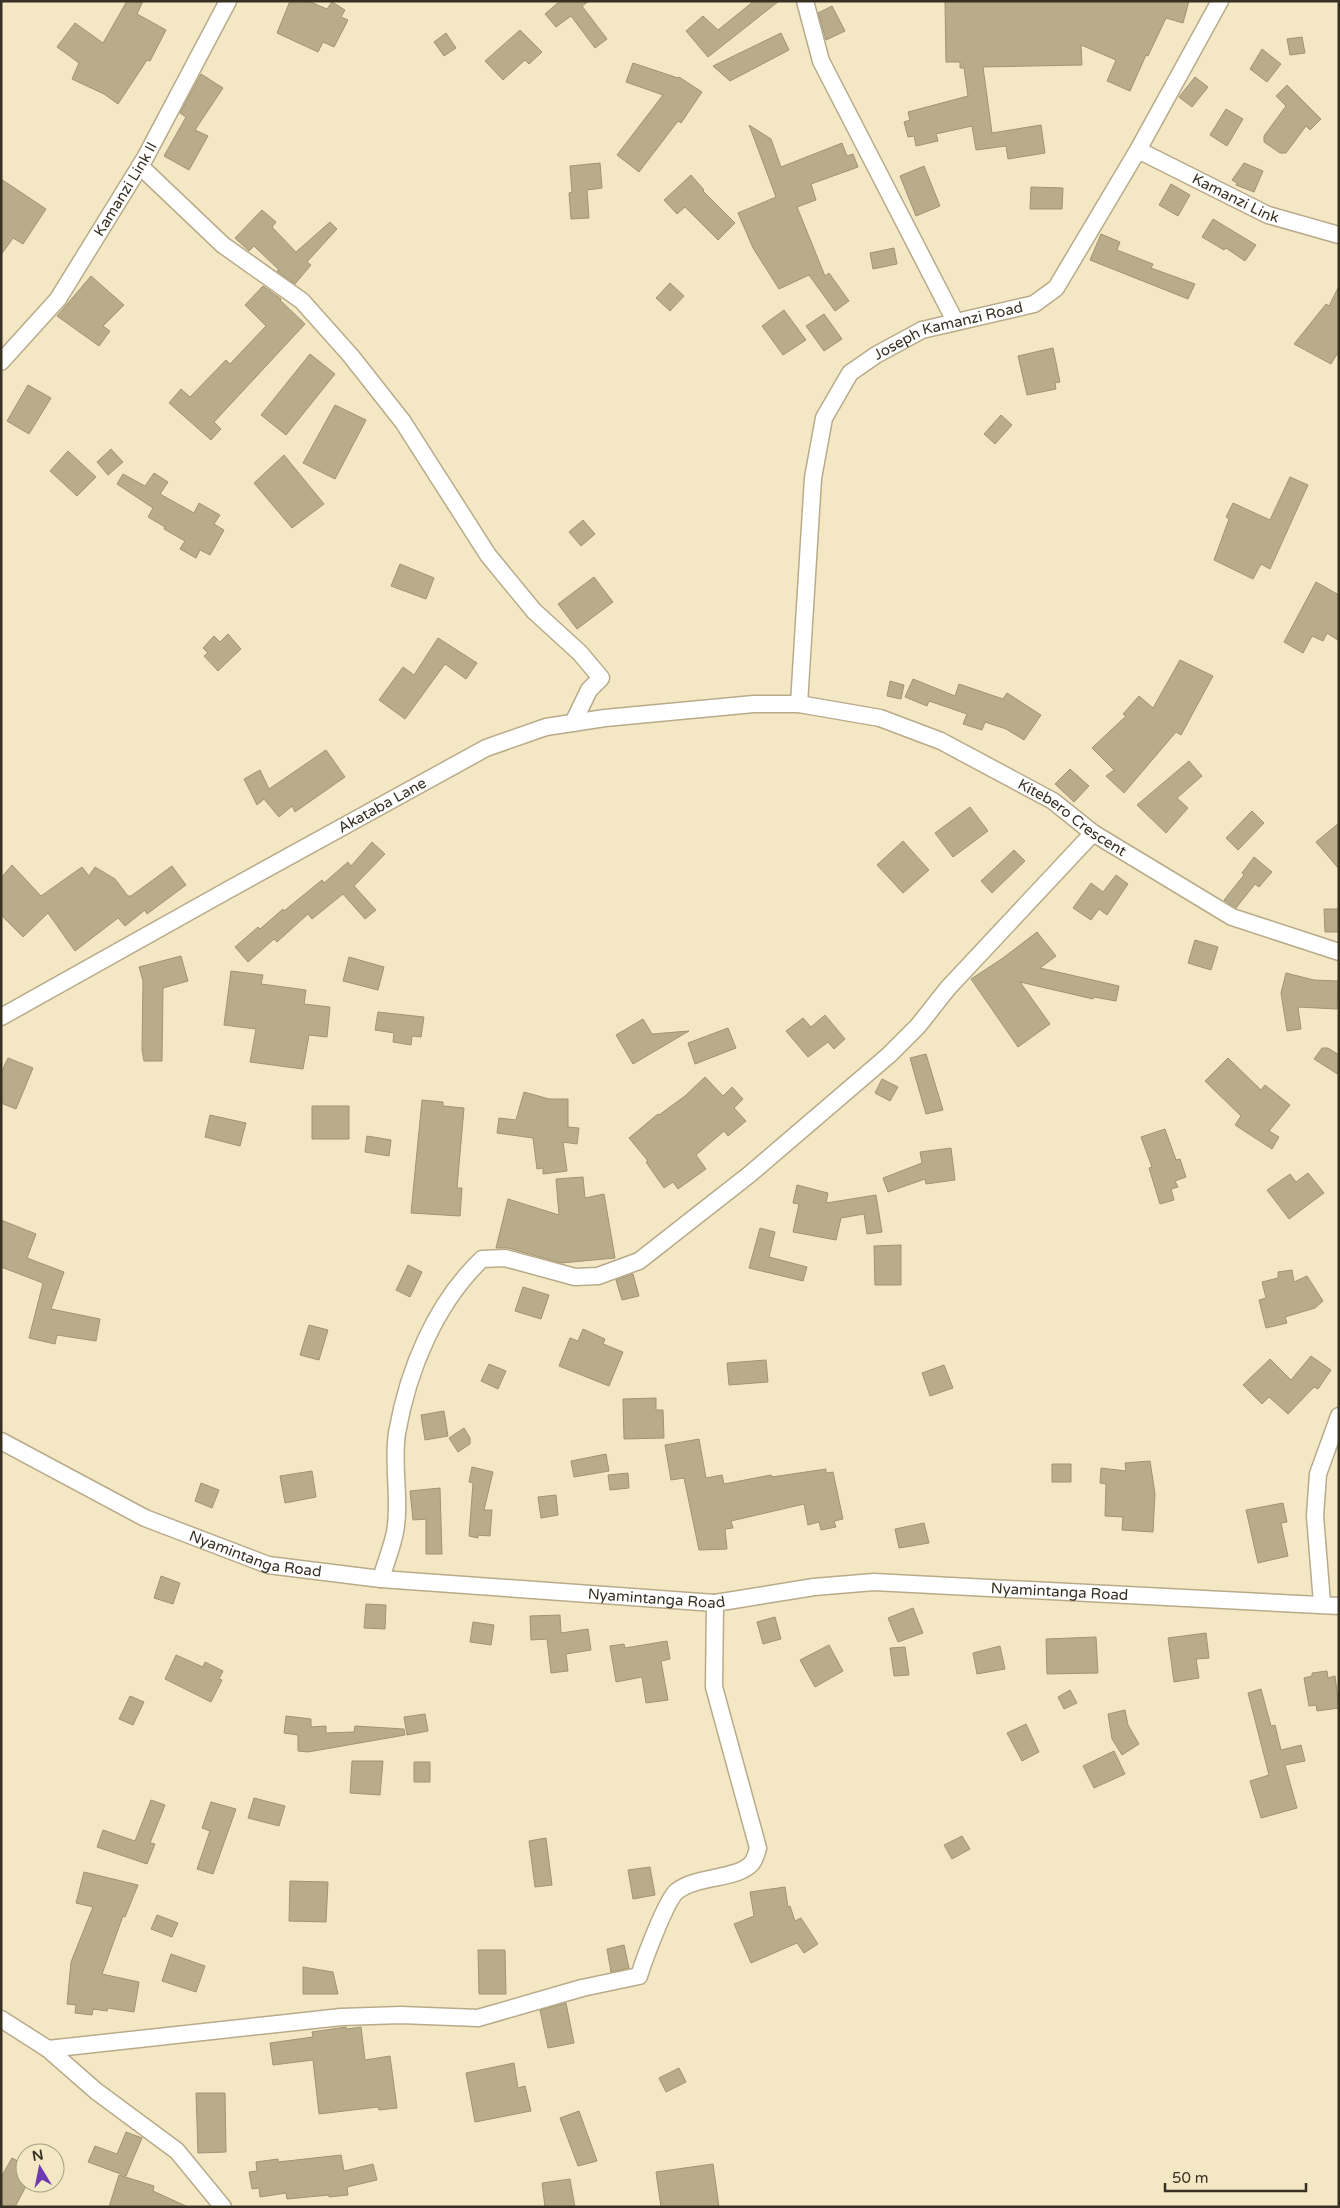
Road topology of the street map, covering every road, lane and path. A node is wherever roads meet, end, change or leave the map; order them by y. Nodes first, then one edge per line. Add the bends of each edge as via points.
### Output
1 (228, 1) edge
2 (805, 1) edge
3 (1220, 1) edge
4 (1138, 150) junction
5 (140, 166) junction
6 (1339, 236) edge
7 (955, 321) junction
8 (1, 362) edge
9 (799, 704) junction
10 (573, 723) junction
11 (1093, 833) junction
12 (1339, 952) edge
13 (1, 1017) edge
14 (1339, 1416) edge
15 (1, 1441) edge
16 (381, 1580) junction
17 (715, 1603) junction
18 (1322, 1603) junction
19 (1339, 1606) edge
20 (1, 2019) edge
21 (48, 2049) junction
22 (223, 2207) edge

1 - 5 street, Kamanzi Link II
2 - 7 street via 822,61
3 - 4 street, Joseph Kamanzi Road
4 - 6 street, Kamanzi Link via 1268,214
4 - 7 street, Joseph Kamanzi Road via 1056,288 1034,304
5 - 8 street, Kamanzi Link II via 58,299
5 - 10 street via 223,244 302,301 404,422 488,555 534,611 580,653 601,678 589,690
7 - 9 street, Joseph Kamanzi Road via 922,330 876,354 850,373 824,418 813,478
9 - 10 street, Akataba Lane via 754,704
9 - 11 street, Kitebero Crescent via 880,718 941,741 1052,801
10 - 13 street, Akataba Lane via 546,727 486,748
11 - 12 street, Kitebero Crescent via 1232,917
11 - 16 street via 889,1055 750,1174 639,1261 598,1276 574,1277 505,1258 482,1259 465,1275 436,1318 412,1372 397,1435 395,1532
14 - 18 street via 1318,1474 1314,1516
15 - 16 street, Nyamintanga Road via 145,1518 268,1564
16 - 17 street, Nyamintanga Road
17 - 18 street, Nyamintanga Road via 814,1587 874,1582
17 - 21 street via 714,1687 758,1848 753,1862 734,1873 693,1882 675,1892 639,1976 582,1988 478,2018 341,2017
18 - 19 street, Nyamintanga Road
20 - 21 street
21 - 22 street via 96,2091 177,2150

